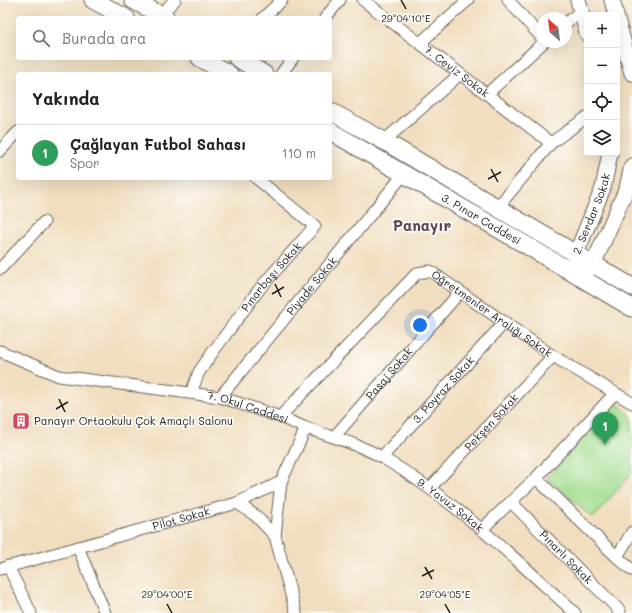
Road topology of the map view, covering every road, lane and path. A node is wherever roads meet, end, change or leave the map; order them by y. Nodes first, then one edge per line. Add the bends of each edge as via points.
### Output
1 (93, 0) edge
2 (133, 0) edge
3 (175, 0) edge
4 (282, 0) edge
5 (340, 0) edge
6 (363, 0) edge
7 (468, 0) edge
8 (508, 0) edge
9 (612, 0) edge
10 (579, 5) edge
11 (615, 12) edge
12 (572, 15) edge
13 (122, 16) edge
14 (163, 16) edge
15 (265, 16) edge
16 (327, 16) edge
17 (584, 22) edge
18 (620, 30) edge
19 (536, 31) edge
20 (420, 43) junction
21 (537, 48) edge
22 (204, 60) edge
23 (240, 60) edge
24 (291, 60) edge
25 (225, 72) edge
26 (261, 72) edge
27 (282, 72) edge
28 (632, 72) edge
29 (460, 74) junction
30 (487, 94) junction
31 (332, 112) edge
32 (584, 119) edge
33 (332, 132) edge
34 (16, 134) edge
35 (384, 141) junction
36 (551, 143) junction
37 (0, 151) edge
38 (609, 156) edge
39 (632, 166) edge
40 (404, 174) junction
41 (258, 180) edge
42 (497, 208) junction
43 (44, 222) dead end
44 (531, 248) junction
45 (576, 254) junction
46 (588, 267) junction
47 (0, 269) edge
48 (630, 284) edge
49 (602, 290) junction
50 (460, 292) junction
51 (632, 308) edge
52 (505, 322) junction
53 (0, 351) edge
54 (553, 356) junction
55 (191, 393) junction
56 (615, 393) junction
57 (220, 397) junction
58 (632, 403) edge
59 (280, 417) junction
60 (306, 428) junction
61 (334, 437) junction
62 (382, 457) junction
63 (536, 478) junction
64 (281, 482) junction
65 (430, 488) junction
66 (511, 502) junction
67 (237, 503) junction
68 (482, 529) junction
69 (632, 532) edge
70 (275, 536) junction
71 (78, 547) junction
72 (617, 557) junction
73 (4, 568) edge
74 (632, 570) edge
75 (31, 613) edge
76 (105, 613) edge
77 (296, 613) edge
78 (575, 613) edge
79 (618, 613) edge

1 - 13 main road
2 - 14 main road
3 - 14 street
4 - 15 street
5 - 16 street
6 - 20 street, 7. Ceviz Sokak
7 - 20 street
8 - 19 street
9 - 11 main road
10 - 12 street
10 - 17 main road
18 - 28 main road
20 - 29 street, 7. Ceviz Sokak
21 - 30 street
22 - 25 main road
23 - 26 main road
24 - 27 street
29 - 30 street, 7. Ceviz Sokak
29 - 35 street
30 - 36 street, 7. Ceviz Sokak
31 - 35 main road
32 - 36 street
33 - 40 main road, 3. Pınar Caddesi
34 - 37 street
35 - 42 main road
36 - 42 street
38 - 45 main road, 2. Serdar Sokak via 603,188
39 - 46 main road, 2. Serdar Sokak via 627,188
40 - 44 main road, 3. Pınar Caddesi
40 - 57 street, Piyade Sokak
41 - 55 street, Pınarbaşı Sokak via 315,226 261,286 199,372
42 - 45 main road
43 - 47 street
44 - 46 main road via 571,269
44 - 49 main road, 3. Pınar Caddesi
45 - 46 main road
46 - 48 main road
46 - 49 main road, 2. Serdar Sokak
49 - 51 main road, 3. Pınar Caddesi
50 - 52 street, Öğretmenler Aralığı Sokak
50 - 59 street, Öğretmenler Aralığı Sokak via 430,271 417,274
50 - 61 street, Pasaj Sokak
52 - 54 street, Öğretmenler Aralığı Sokak
52 - 62 street, 3. Poyraz Sokak
53 - 55 street, 7. Okul Caddesi via 59,376
54 - 56 street, Öğretmenler Aralığı Sokak
54 - 65 street, Pekşen Sokak
55 - 57 street, 7. Okul Caddesi
56 - 58 street, Öğretmenler Aralığı Sokak
56 - 63 street
57 - 59 street, 7. Okul Caddesi
59 - 60 street, 7. Okul Caddesi
60 - 61 street, 9. Yavuz Sokak
60 - 64 street
61 - 62 street, 9. Yavuz Sokak
62 - 65 street, 9. Yavuz Sokak
63 - 66 street
63 - 72 street
64 - 67 street, Pilot Sokak
64 - 70 street
65 - 68 street, 9. Yavuz Sokak
66 - 68 street
66 - 79 street, Pınarlı Sokak via 620,611
67 - 70 street via 256,516
67 - 71 street, Pilot Sokak
68 - 78 street, 9. Yavuz Sokak
69 - 72 street
70 - 77 street
71 - 73 street, Pilot Sokak
71 - 76 street
72 - 74 street
73 - 75 street

